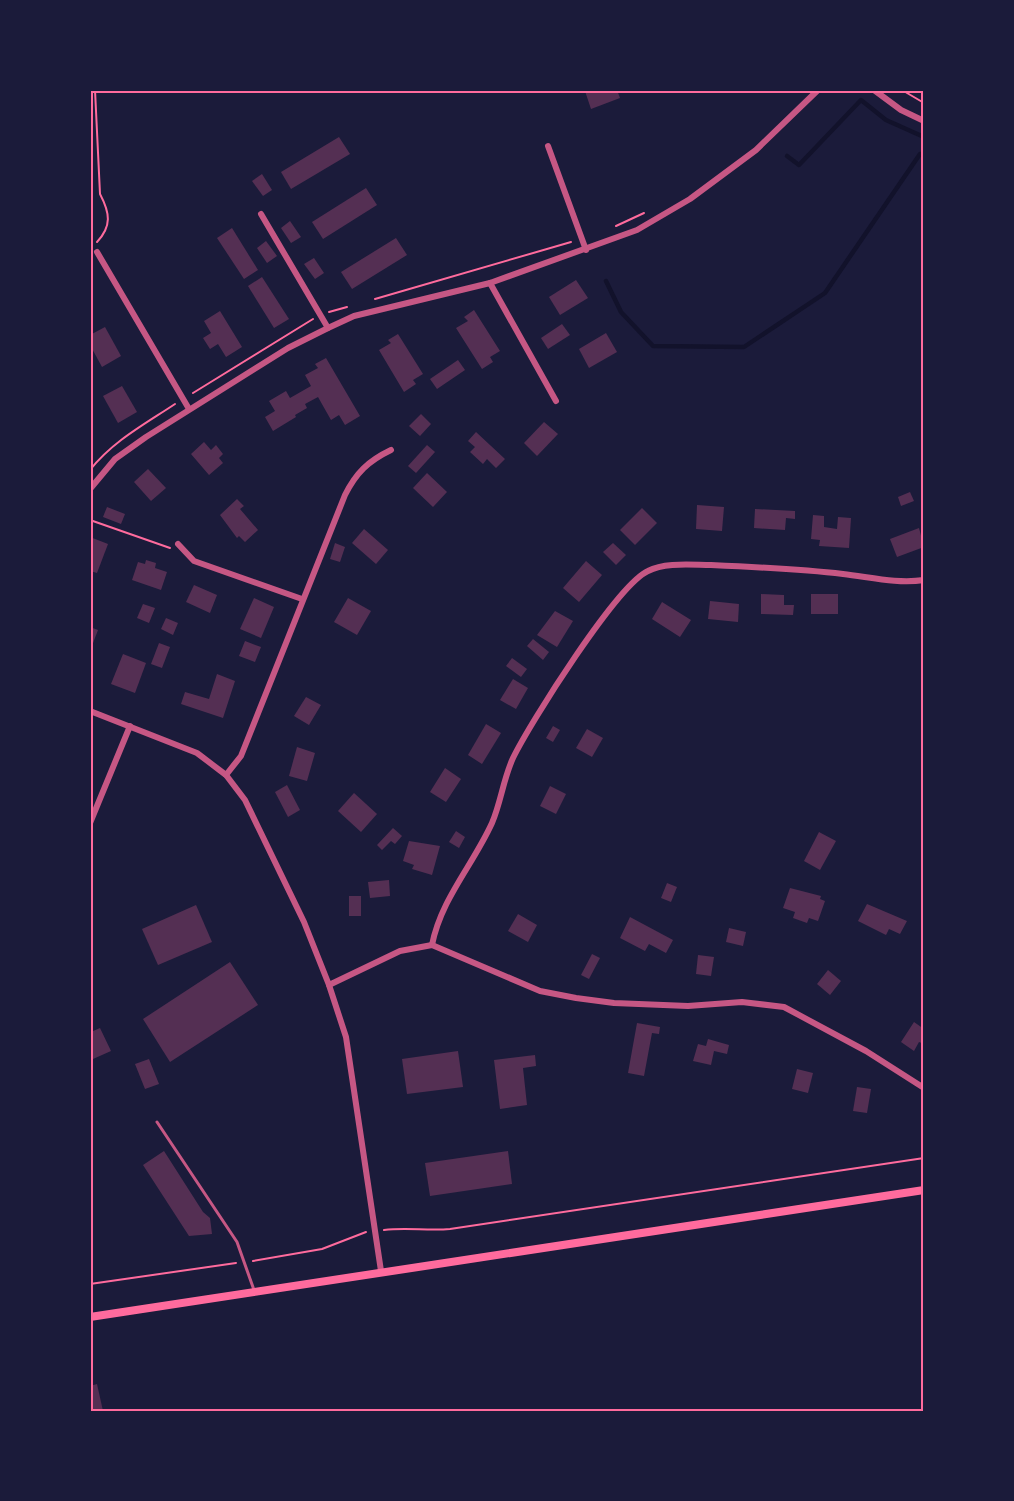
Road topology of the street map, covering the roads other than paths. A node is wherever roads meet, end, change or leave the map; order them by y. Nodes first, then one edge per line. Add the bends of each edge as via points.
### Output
1 (818, 90) edge
2 (874, 90) edge
3 (924, 121) edge
4 (548, 146) dead end
5 (261, 214) dead end
6 (96, 249) road end
7 (586, 250) junction
8 (490, 283) junction
9 (328, 328) junction
10 (556, 401) dead end
11 (189, 409) junction
12 (390, 450) dead end
13 (90, 489) edge
14 (178, 544) dead end
15 (924, 580) edge
16 (302, 598) junction
17 (90, 711) edge
18 (130, 726) junction
19 (226, 775) junction
20 (90, 823) edge
21 (432, 945) junction
22 (329, 985) junction
23 (924, 1088) edge
24 (157, 1122) dead end
25 (924, 1190) edge
26 (381, 1271) junction
27 (255, 1291) junction
28 (90, 1317) edge

1 - 7 street via 756,150 690,199 637,230
2 - 3 street
4 - 7 street
5 - 9 street
6 - 11 street
7 - 8 street
8 - 9 street via 354,316
8 - 10 street
9 - 11 street
11 - 13 street via 115,459
12 - 16 street via 356,474
14 - 16 street via 194,561
15 - 21 street via 906,583 842,574 686,564 648,570 624,590 560,680 514,756 501,785 492,822 445,905
16 - 19 street via 241,756
17 - 18 street
18 - 19 street via 197,753
18 - 20 street
19 - 22 street via 245,800
21 - 22 street via 400,951
21 - 23 street via 540,991 576,998 656,1005 742,1002 784,1007 867,1051
22 - 26 street via 346,1037
24 - 27 lane via 237,1242
25 - 26 main road
26 - 27 main road
27 - 28 main road

